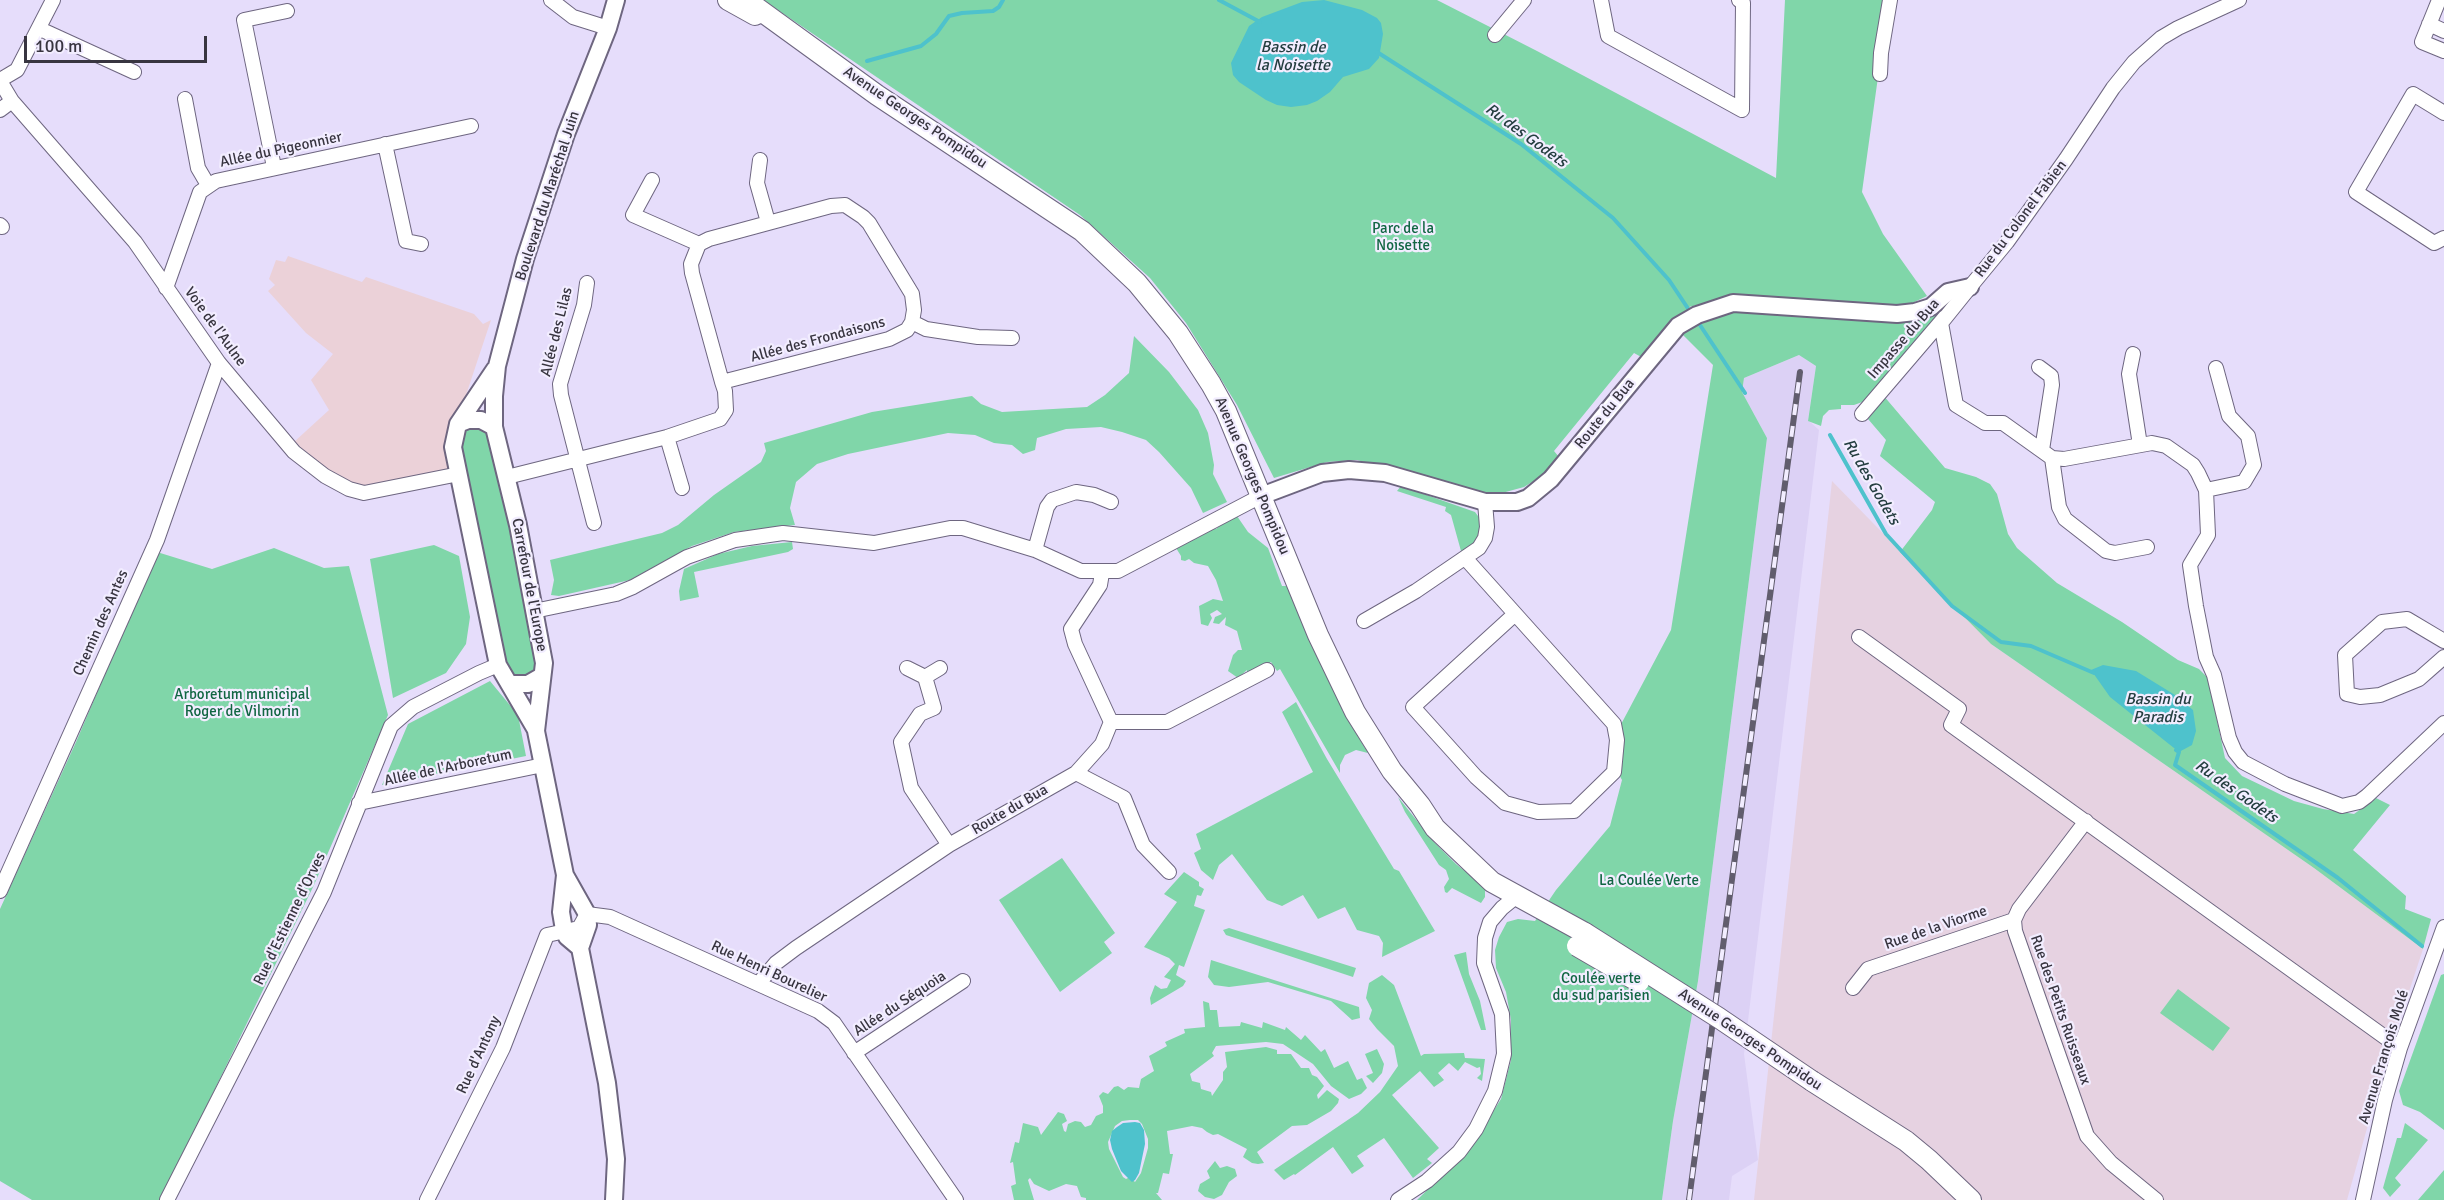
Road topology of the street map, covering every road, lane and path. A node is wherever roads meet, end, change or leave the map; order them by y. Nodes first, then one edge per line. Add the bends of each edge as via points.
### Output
1 (53, 0) edge
2 (550, 0) edge
3 (616, 0) edge
4 (625, 0) edge
5 (728, 0) edge
6 (746, 0) edge
7 (1524, 0) edge
8 (1601, 0) edge
9 (1739, 0) edge
10 (1890, 0) edge
11 (2239, 0) edge
12 (2439, 0) edge
13 (287, 11) dead end
14 (2429, 24) junction
15 (608, 28) junction
16 (40, 29) junction
17 (2444, 31) edge
18 (1495, 35) dead end
19 (817, 51) junction
20 (2444, 51) edge
21 (134, 72) dead end
22 (1880, 75) dead end
23 (0, 81) edge
24 (186, 99) dead end
25 (12, 101) junction
26 (0, 110) edge
27 (2444, 113) edge
28 (471, 126) dead end
29 (385, 144) junction
30 (760, 160) dead end
31 (274, 167) junction
32 (652, 180) dead end
33 (208, 185) junction
34 (768, 222) junction
35 (2444, 238) edge
36 (421, 244) dead end
37 (699, 244) junction
38 (587, 283) dead end
39 (1970, 287) junction
40 (166, 288) junction
41 (912, 322) junction
42 (1678, 326) joint
43 (1012, 338) dead end
44 (2133, 354) dead end
45 (219, 363) junction
46 (497, 366) junction
47 (2039, 367) dead end
48 (2216, 369) dead end
49 (722, 382) junction
50 (1863, 414) dead end
51 (458, 424) junction
52 (495, 427) junction
53 (668, 437) junction
54 (2140, 445) junction
55 (2047, 454) junction
56 (577, 460) junction
57 (459, 474) junction
58 (507, 477) junction
59 (682, 488) dead end
60 (2206, 490) junction
61 (1261, 496) junction
62 (1111, 502) dead end
63 (1485, 502) junction
64 (594, 523) dead end
65 (2147, 547) dead end
66 (1035, 549) junction
67 (1466, 559) junction
68 (1102, 573) junction
69 (534, 611) junction
70 (1515, 614) junction
71 (1364, 621) dead end
72 (1859, 637) dead end
73 (2444, 642) edge
74 (2444, 657) edge
75 (498, 665) junction
76 (907, 668) dead end
77 (940, 668) dead end
78 (1267, 670) dead end
79 (542, 676) junction
80 (925, 677) junction
81 (509, 684) junction
82 (1112, 722) junction
83 (2444, 723) edge
84 (536, 731) junction
85 (543, 765) junction
86 (1076, 773) junction
87 (359, 803) junction
88 (2086, 821) junction
89 (949, 845) junction
90 (1169, 872) dead end
91 (565, 875) junction
92 (0, 891) edge
93 (1518, 895) junction
94 (587, 914) junction
95 (2014, 920) junction
96 (2444, 927) edge
97 (564, 930) junction
98 (580, 948) junction
99 (963, 981) dead end
100 (759, 983) junction
101 (1852, 988) dead end
102 (2400, 1048) junction
103 (854, 1053) junction
104 (1808, 1084) junction
105 (167, 1200) edge
106 (427, 1200) edge
107 (614, 1200) edge
108 (956, 1200) edge
109 (1398, 1200) edge
110 (1959, 1200) edge
111 (1971, 1200) edge
112 (2156, 1200) edge
113 (2363, 1200) edge

1 - 16 street
2 - 15 street via 573,17
3 - 15 street, Boulevard du Maréchal Juin
4 - 15 street, Boulevard du Maréchal Juin
5 - 19 main road, Avenue Georges Pompidou
6 - 19 main road, Avenue Georges Pompidou
7 - 18 street
8 - 9 street via 1608,36 1742,110 1743,3
10 - 22 street
11 - 39 street, Rue du Colonel Fabien via 2161,38 2134,62 2007,242
12 - 14 street
13 - 31 street via 244,20
14 - 17 street
14 - 20 street via 2422,42
15 - 46 street, Boulevard du Maréchal Juin via 566,135 525,259
16 - 21 street
16 - 23 street via 17,69
19 - 61 main road, Avenue Georges Pompidou via 1048,207 1114,259 1158,307 1211,384
23 - 25 street, Voie de l'Aulne
24 - 33 street via 198,168
25 - 26 street
25 - 40 street, Voie de l'Aulne via 135,242
27 - 35 street via 2413,94 2356,192 2434,243
28 - 29 street, Allée du Pigeonnier
29 - 31 street, Allée du Pigeonnier
29 - 36 street via 406,241
30 - 34 street via 757,183
31 - 33 street, Allée du Pigeonnier
32 - 37 street via 633,215
33 - 40 street, Allée du Pigeonnier via 200,192
34 - 37 street
34 - 41 street via 831,206 854,210 869,223 912,294
37 - 49 street via 691,264 692,273
38 - 56 street, Allée des Lilas via 584,306 560,384
39 - 42 street, Rue du Colonel Fabien via 1948,292 1931,307 1915,312 1868,314 1733,303
39 - 50 street, Impasse du Bua
39 - 55 street via 1941,322 1956,405 1985,423 2003,423
40 - 45 street, Voie de l'Aulne
41 - 43 street via 926,329
41 - 49 street, Allée des Frondaisons via 907,330 889,339
42 - 63 street, Route du Bua via 1541,489 1516,502
44 - 54 street via 2129,374
45 - 57 street, Voie de l'Aulne via 286,444 325,476 349,489 375,492
45 - 92 street, Chemin des Antes via 157,540
46 - 51 street, Boulevard du Maréchal Juin
46 - 52 street, Boulevard du Maréchal Juin
47 - 55 street via 2051,376 2052,385
48 - 60 street via 2229,416 2248,436 2254,465 2244,482
49 - 53 street via 726,410 720,419
51 - 52 street via 481,420
51 - 57 street via 453,447
52 - 58 street, Carrefour de l'Europe
53 - 56 street
53 - 59 street
54 - 55 street via 2064,459
54 - 60 street via 2166,446 2193,465
55 - 65 street via 2065,519 2106,551
56 - 58 street
56 - 64 street, Allée des Lilas
57 - 75 street
58 - 69 street, Carrefour de l'Europe
60 - 83 street via 2208,535 2190,565 2206,657 2229,738 2243,762 2285,784 2342,806 2359,802
61 - 63 street via 1322,473 1349,470 1385,473
61 - 68 street via 1118,571
61 - 93 main road, Avenue Georges Pompidou via 1318,635 1355,712 1392,771 1420,805
62 - 66 street via 1076,492 1052,500
63 - 67 street via 1485,538
66 - 68 street via 1080,571
66 - 69 street via 963,528 874,543 783,533 756,536 711,548 615,594
67 - 70 street
67 - 71 street
68 - 82 street via 1100,585 1071,629
69 - 79 street, Carrefour de l'Europe via 544,663
70 - 70 street via 1614,724 1614,772 1574,811 1538,812 1505,803 1413,707
72 - 88 street via 1959,709 1951,725
73 - 74 street via 2407,619 2382,622 2345,656 2347,694 2380,695 2419,679
75 - 81 street
75 - 87 street, Rue d'Estienne d'Orves via 413,706 398,718 391,726
76 - 80 street
77 - 80 street
78 - 82 street via 1167,722
79 - 81 street via 528,684
79 - 84 street
80 - 89 street via 934,708 920,714 902,742 911,788
81 - 84 street
82 - 86 street, Route du Bua via 1102,744
84 - 85 street
85 - 87 street, Allée de l'Arboretum
85 - 91 street
86 - 89 street, Route du Bua
86 - 90 street via 1124,798 1143,845
87 - 105 street, Rue d'Estienne d'Orves via 324,892
88 - 95 street, Rue des Petits Ruisseaux
88 - 102 street
89 - 100 street, Route du Bua via 796,948
91 - 94 street
91 - 97 street via 561,912
93 - 104 main road, Avenue Georges Pompidou, bridge via 1581,939 1719,1018
93 - 109 street via 1490,922 1485,938 1484,963 1503,1014 1504,1054 1495,1091 1459,1152 1427,1181
94 - 97 street via 579,928
94 - 98 street via 588,925
94 - 100 street, Rue Henri Bourelier via 610,917
95 - 101 street, Rue de la Viorme via 1868,969
95 - 112 street, Rue des Petits Ruisseaux via 2087,1136 2111,1163
96 - 102 street, Avenue François Molé
97 - 98 street
97 - 106 street, Rue d'Antony via 548,935 503,1048
98 - 107 street via 607,1083 616,1159
99 - 103 street, Allée du Séquoia
100 - 103 street, Rue Henri Bourelier via 818,1011 834,1023
102 - 113 street, Avenue François Molé
103 - 108 street, Rue Henri Bourelier
104 - 110 main road, Avenue Georges Pompidou via 1932,1173
104 - 111 main road, Avenue Georges Pompidou via 1906,1141

